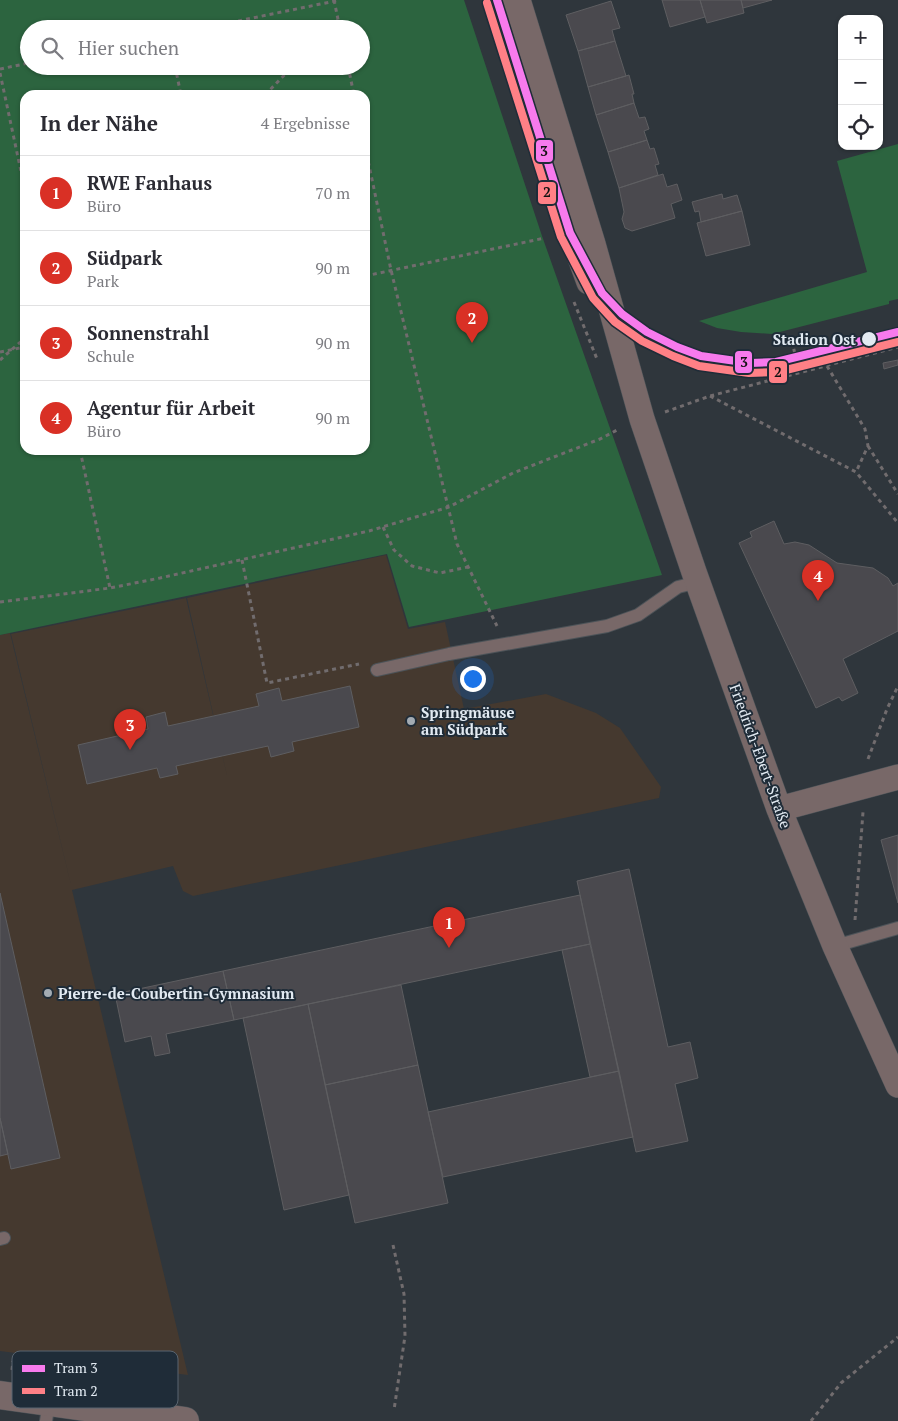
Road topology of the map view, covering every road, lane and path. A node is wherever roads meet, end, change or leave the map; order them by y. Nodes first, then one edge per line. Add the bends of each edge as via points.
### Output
1 (340, 0) edge
2 (497, 0) edge
3 (518, 0) edge
4 (334, 1) edge
5 (242, 20) edge
6 (338, 20) edge
7 (20, 66) edge
8 (0, 71) edge
9 (177, 75) edge
10 (284, 75) edge
11 (350, 75) edge
12 (180, 90) edge
13 (270, 90) edge
14 (353, 90) edge
15 (20, 166) edge
16 (370, 170) edge
17 (570, 233) junction
18 (391, 270) junction
19 (370, 275) edge
20 (792, 341) dead end
21 (20, 343) edge
22 (898, 347) edge
23 (20, 348) edge
24 (12, 350) junction
25 (0, 352) edge
26 (0, 360) edge
27 (827, 366) junction
28 (799, 372) junction
29 (710, 396) junction
30 (643, 420) junction
31 (868, 446) junction
32 (81, 455) edge
33 (856, 472) junction
34 (898, 494) edge
35 (449, 507) junction
36 (898, 523) edge
37 (383, 527) junction
38 (242, 560) junction
39 (468, 567) junction
40 (698, 582) junction
41 (110, 588) junction
42 (0, 602) edge
43 (506, 644) junction
44 (377, 670) joint
45 (898, 777) edge
46 (779, 809) junction
47 (898, 928) edge
48 (835, 946) junction
49 (893, 1061) edge
50 (898, 1085) edge
51 (393, 1246) dead end
52 (898, 1337) edge
53 (0, 1395) edge
54 (12, 1399) edge
55 (394, 1410) dead end
56 (48, 1411) edge
57 (185, 1421) edge
58 (811, 1421) edge

1 - 4 path
2 - 17 street, Friedrich-Ebert-Straße
3 - 30 street, Friedrich-Ebert-Straße
4 - 5 path
4 - 6 path
7 - 8 path
8 - 15 path
9 - 12 path
10 - 13 path
11 - 14 path
16 - 18 path
17 - 18 path
17 - 30 street, Friedrich-Ebert-Straße
18 - 19 path
18 - 35 path
20 - 28 path
21 - 24 path
22 - 27 path
23 - 24 path
24 - 25 path
24 - 26 path
27 - 28 path
27 - 31 path via 865,429
28 - 29 path
29 - 30 path
29 - 33 path
30 - 35 path via 513,473
30 - 40 street, Friedrich-Ebert-Straße
31 - 33 path
31 - 34 path
32 - 41 path
33 - 36 path
35 - 37 path
35 - 39 path via 456,544
37 - 38 path
37 - 39 path via 394,550 412,566 440,573
38 - 41 path
38 - 44 path via 267,682 357,663
39 - 43 path
40 - 43 lane via 678,587 638,614 606,626
40 - 46 street, Friedrich-Ebert-Straße
41 - 42 path
43 - 44 lane
45 - 46 street
46 - 48 street, Friedrich-Ebert-Straße
47 - 48 lane
48 - 49 street, Friedrich-Ebert-Straße
49 - 50 street, Friedrich-Ebert-Straße
51 - 55 path via 404,1294 405,1336
52 - 58 path via 841,1383
53 - 54 street
56 - 57 street

